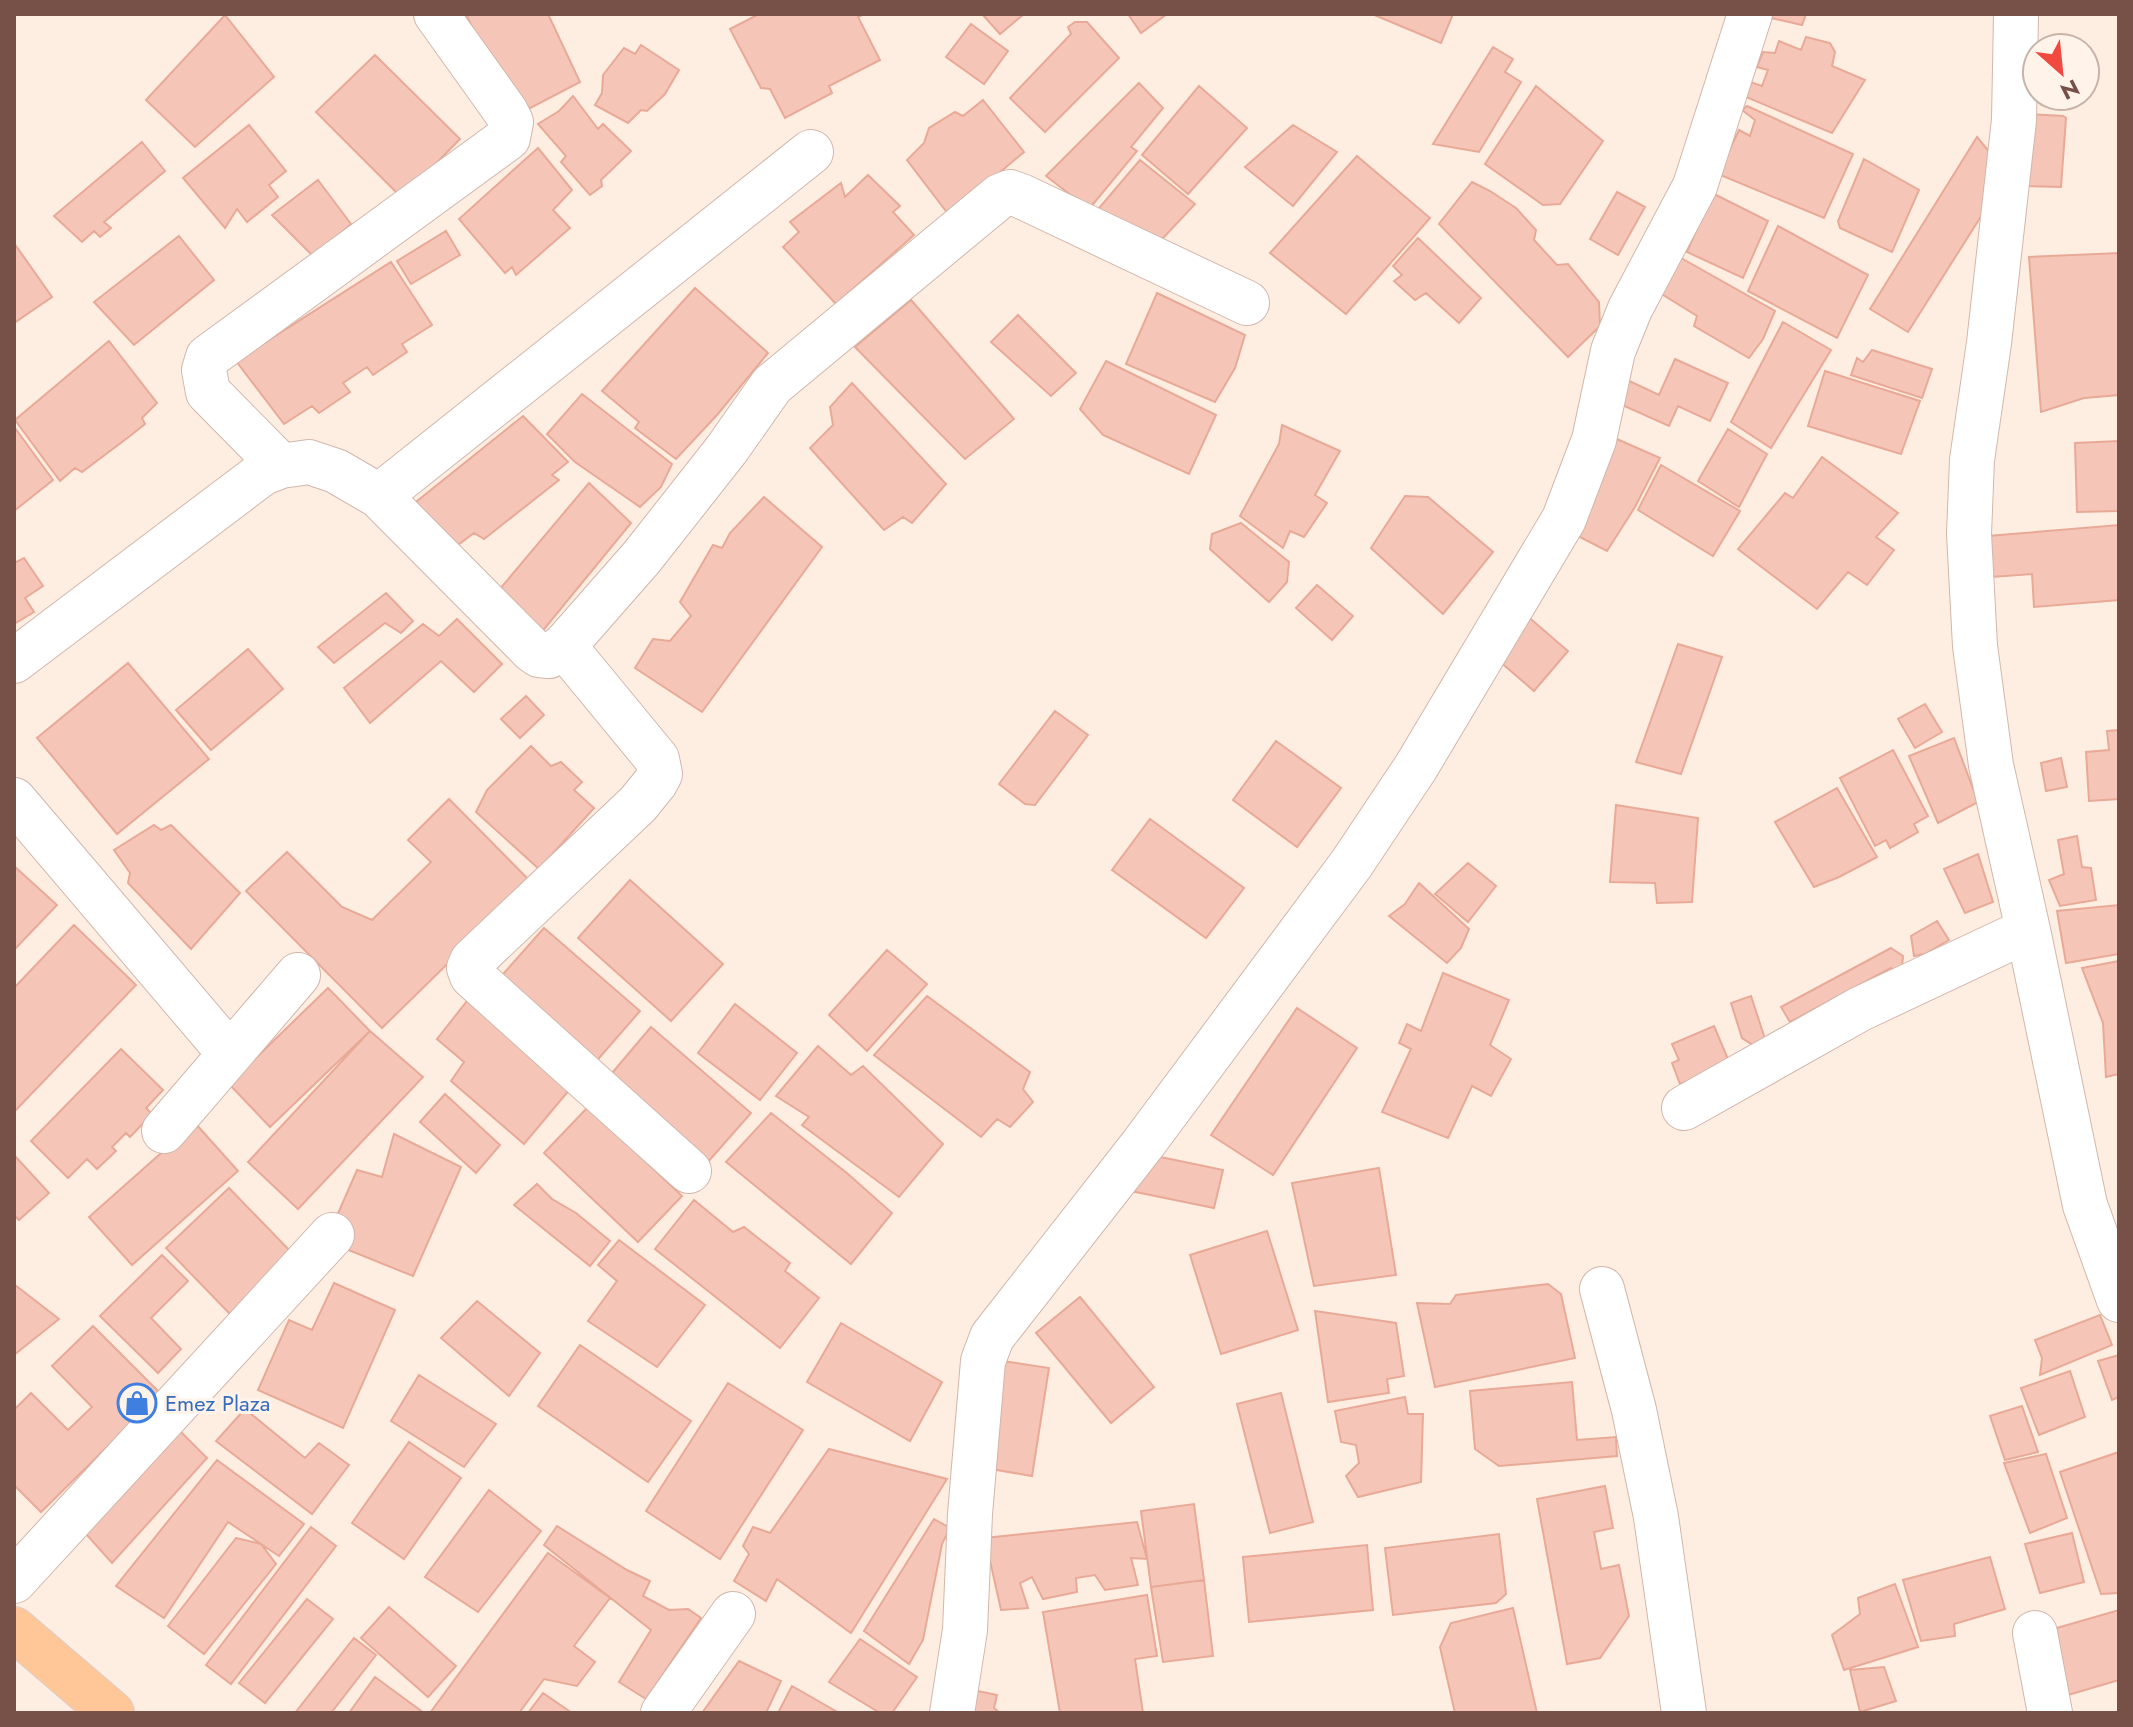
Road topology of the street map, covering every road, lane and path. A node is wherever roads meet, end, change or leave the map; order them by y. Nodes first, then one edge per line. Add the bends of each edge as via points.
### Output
1 (436, 14) edge
2 (1750, 14) edge
3 (2016, 14) edge
4 (811, 152) dead end
5 (1247, 303) dead end
6 (281, 466) junction
7 (379, 496) junction
8 (564, 646) junction
9 (14, 661) edge
10 (14, 800) edge
11 (2028, 930) junction
12 (298, 975) dead end
13 (230, 1054) junction
14 (1684, 1108) dead end
15 (164, 1131) dead end
16 (689, 1171) dead end
17 (332, 1235) dead end
18 (1602, 1289) dead end
19 (2119, 1300) edge
20 (14, 1581) edge
21 (733, 1614) dead end
22 (14, 1629) edge
23 (2035, 1633) dead end
24 (112, 1713) edge
25 (663, 1713) edge
26 (952, 1713) edge
27 (1684, 1713) edge
28 (2050, 1713) edge

1 - 6 street via 506,112 511,122 508,138 208,357 208,392
2 - 26 street via 1695,186 1613,351 1594,440 1564,519 1416,767 1352,863 992,1337 983,1361 965,1630
3 - 11 street via 2014,120 1972,460 1969,534 1983,714
4 - 7 street
5 - 8 street via 1021,196 1000,196 772,385 642,557
6 - 7 street via 309,462
6 - 9 street via 263,473
7 - 8 street via 532,650 549,656
8 - 16 street via 657,759 660,774 638,804 469,968
10 - 13 street
11 - 14 street via 1860,1009
11 - 19 street via 2085,1205
12 - 13 street
13 - 15 street
17 - 20 street
18 - 27 street via 1656,1517
21 - 25 street
22 - 24 main road
23 - 28 street

